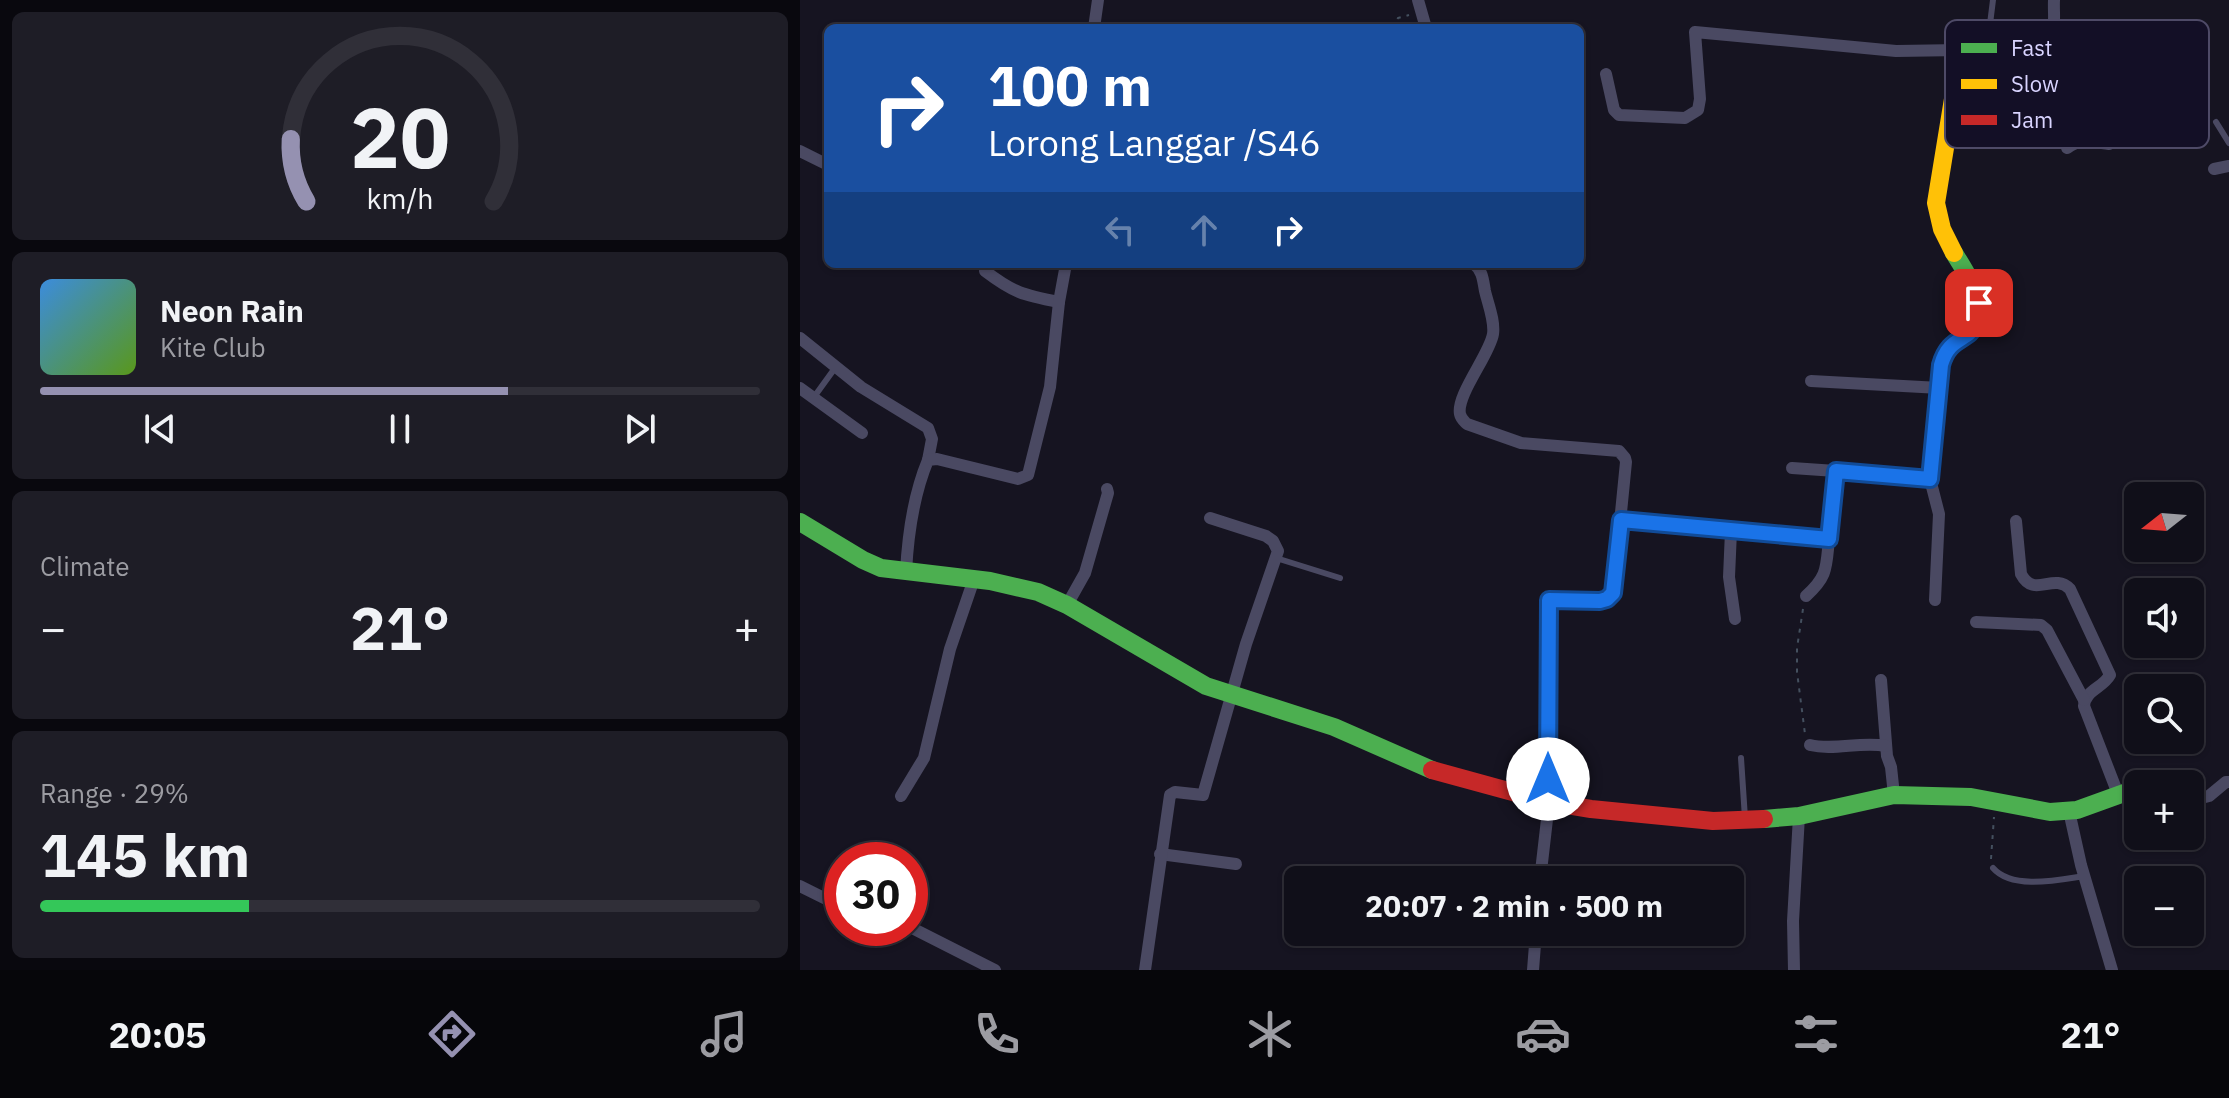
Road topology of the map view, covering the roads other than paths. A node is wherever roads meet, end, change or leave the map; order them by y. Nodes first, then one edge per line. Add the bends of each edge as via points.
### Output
1 (1098, 0) edge
2 (1418, 0) edge
3 (1993, 0) edge
4 (2054, 0) edge
5 (1990, 20) edge
6 (2053, 20) edge
7 (1095, 24) edge
8 (1425, 24) edge
9 (1945, 50) edge
10 (1606, 74) dead end
11 (2216, 122) dead end
12 (2229, 143) edge
13 (1945, 148) edge
14 (800, 151) edge
15 (824, 163) edge
16 (2229, 166) edge
17 (2214, 169) dead end
18 (1065, 268) edge
19 (1477, 268) edge
20 (985, 271) dead end
21 (1059, 302) junction
22 (800, 338) edge
23 (835, 368) junction
24 (1811, 381) dead end
25 (800, 388) edge
26 (1940, 388) junction
27 (814, 397) junction
28 (862, 433) dead end
29 (928, 460) junction
30 (1792, 468) dead end
31 (1836, 471) junction
32 (1930, 479) junction
33 (1107, 489) dead end
34 (1210, 518) dead end
35 (1621, 520) junction
36 (2016, 521) dead end
37 (800, 522) edge
38 (1731, 531) junction
39 (1829, 539) junction
40 (1276, 558) junction
41 (906, 572) junction
42 (1340, 578) dead end
43 (974, 579) junction
44 (1806, 596) road end
45 (1935, 600) dead end
46 (1067, 605) junction
47 (1735, 619) dead end
48 (1976, 622) dead end
49 (1881, 680) dead end
50 (1231, 694) junction
51 (2084, 700) junction
52 (1810, 745) road end
53 (1886, 746) junction
54 (1741, 758) dead end
55 (2229, 782) edge
56 (2124, 792) edge
57 (2118, 794) junction
58 (1894, 795) junction
59 (901, 796) dead end
60 (2204, 797) edge
61 (1549, 802) junction
62 (2069, 811) junction
63 (1799, 816) junction
64 (1746, 820) junction
65 (1160, 854) junction
66 (1236, 864) dead end
67 (1542, 866) edge
68 (1993, 868) road end
69 (2084, 876) junction
70 (800, 886) edge
71 (824, 898) edge
72 (928, 936) edge
73 (1535, 946) edge
74 (995, 970) edge
75 (1145, 970) edge
76 (1533, 970) edge
77 (1794, 970) edge
78 (2112, 970) edge

1 - 7 street
2 - 8 street
3 - 5 lane
4 - 6 street
9 - 10 street via 1896,51 1695,32 1700,99 1698,110 1685,118 1619,115
11 - 12 lane
13 - 26 street via 1937,218 1979,303 1973,329 1944,354
14 - 15 street
16 - 17 street
18 - 21 street
19 - 35 street via 1493,333 1461,406 1463,420 1521,443 1619,451 1626,462
20 - 21 street via 1010,290
21 - 29 street via 1050,387 1028,475 1018,479
22 - 23 street
23 - 27 lane
23 - 29 street via 928,428
24 - 26 street
25 - 27 street
26 - 32 street
27 - 28 street
29 - 41 street via 917,486
30 - 31 street
31 - 32 street
31 - 39 street
32 - 45 street via 1939,514
33 - 46 street via 1085,573
34 - 40 street via 1266,536 1278,551
35 - 38 street
35 - 61 street via 1613,593 1600,601 1549,600
36 - 51 street via 2025,582 2058,582 2070,589 2110,675
37 - 41 street via 863,560
38 - 39 street
38 - 47 street via 1729,577
39 - 44 street via 1825,573
40 - 42 lane
40 - 50 street
41 - 43 street
43 - 46 street via 1038,592
43 - 59 street via 950,649 924,758
46 - 50 street via 1206,686
48 - 51 street via 2041,625
49 - 53 street
50 - 61 street via 1334,727 1425,768
50 - 65 street via 1203,795 1170,795
51 - 57 street
52 - 53 street
53 - 58 street
54 - 64 lane
55 - 60 street
56 - 57 street
57 - 62 street
58 - 62 street via 1971,797
58 - 63 street
61 - 64 street via 1686,819
61 - 67 street
62 - 69 street
63 - 64 street
63 - 77 street
65 - 66 street
65 - 75 street
68 - 69 lane via 2000,876 2046,882
69 - 78 street
70 - 71 street
72 - 74 street
73 - 76 street

